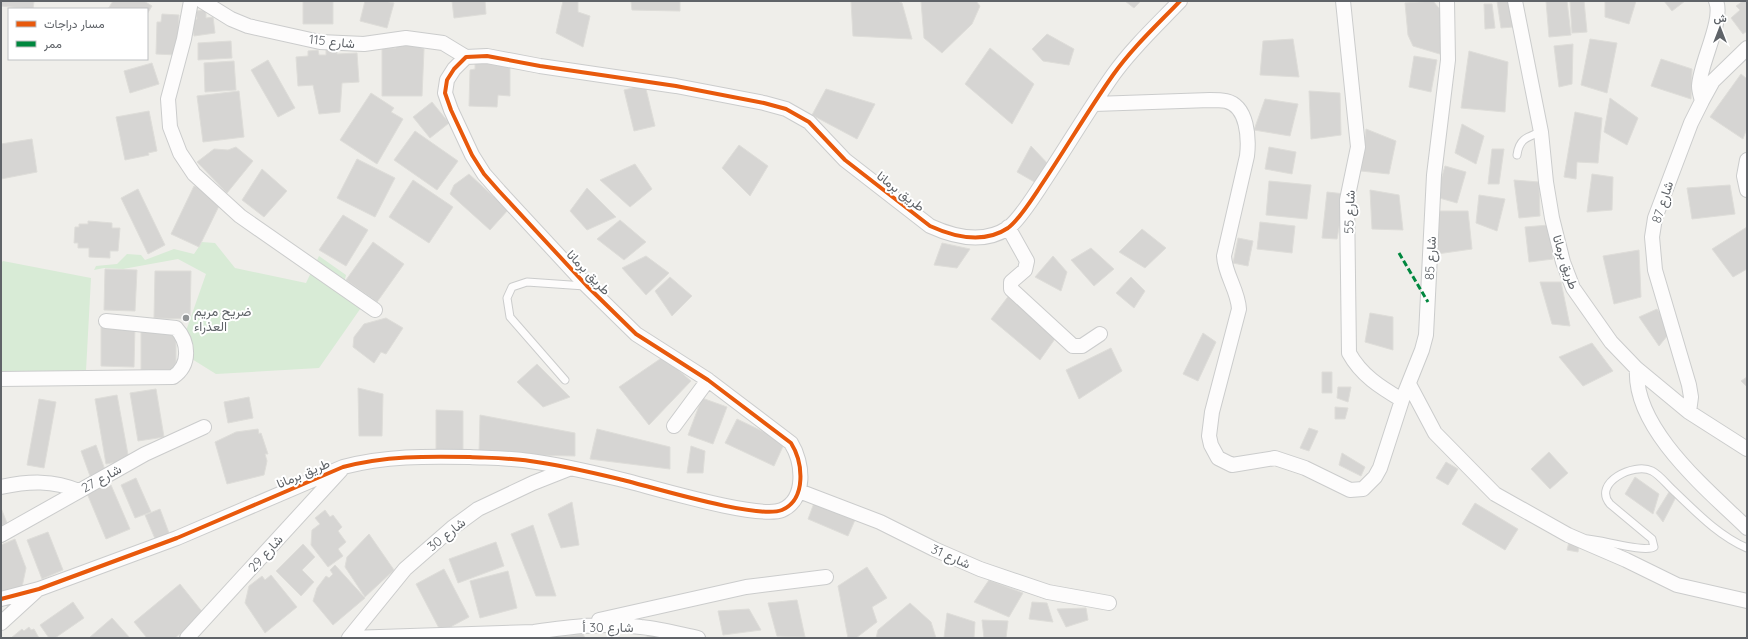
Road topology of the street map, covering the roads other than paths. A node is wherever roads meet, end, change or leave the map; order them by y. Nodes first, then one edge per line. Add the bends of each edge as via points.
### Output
1 (191, 1) edge
2 (202, 1) edge
3 (1180, 1) edge
4 (1447, 1) edge
5 (1516, 1) edge
6 (1716, 1) edge
7 (1345, 5) edge
8 (1744, 53) edge
9 (466, 57) junction
10 (1702, 102) junction
11 (1094, 104) junction
12 (1541, 132) junction
13 (1517, 155) dead end
14 (1747, 160) edge
15 (1747, 190) edge
16 (1008, 227) junction
17 (587, 286) junction
18 (375, 310) dead end
19 (106, 321) dead end
20 (1100, 334) dead end
21 (1637, 369) junction
22 (1, 379) edge
23 (565, 380) dead end
24 (708, 380) junction
25 (1409, 384) junction
26 (1402, 400) junction
27 (1689, 412) junction
28 (674, 426) dead end
29 (204, 427) dead end
30 (1747, 449) edge
31 (343, 467) junction
32 (572, 468) junction
33 (1, 487) edge
34 (79, 491) junction
35 (799, 491) junction
36 (1747, 528) edge
37 (1, 535) edge
38 (1568, 536) junction
39 (1747, 548) edge
40 (826, 577) dead end
41 (39, 589) junction
42 (1, 598) edge
43 (1747, 601) edge
44 (1109, 604) dead end
45 (1, 622) edge
46 (564, 628) junction
47 (187, 638) edge
48 (349, 638) edge
49 (698, 638) edge

1 - 18 street via 168,99 170,127 180,153 194,174 240,216
2 - 9 street, شارع 115 via 230,19 248,26 320,42 364,44 406,38 443,43
3 - 11 street, طريق برمانا via 1138,44
4 - 25 street, شارع 85 via 1448,60 1434,175 1426,335
5 - 12 street, طريق برمانا
6 - 10 street via 1716,21 1699,87
7 - 26 street, شارع 55 via 1358,147 1347,200 1349,353 1368,378
8 - 10 street, شارع 87 via 1713,81
9 - 16 street, طريق برمانا via 487,56 676,86 786,109 809,122 845,160 930,226 946,233 975,238
9 - 17 street, طريق برمانا via 447,80 446,92 451,110 472,156 499,191
10 - 27 street, شارع 87 via 1663,195 1652,236 1655,270 1689,385
11 - 16 street, طريق برمانا via 1029,203
11 - 26 street, شارع 85 via 1226,101 1236,106 1247,129 1247,156 1224,256 1224,266 1236,292 1239,309 1212,412 1209,436 1218,458 1232,465 1275,458 1305,468 1350,490 1363,490 1380,468
12 - 13 lane via 1520,142
12 - 21 street, طريق برمانا via 1552,218 1563,262 1573,288 1611,342
14 - 15 street via 1744,176
16 - 20 street via 1027,261 1025,270 1011,282 1010,289 1073,346 1082,346
17 - 23 lane via 527,282 512,287 507,298 510,317
17 - 24 street, طريق برمانا via 636,334
19 - 22 street via 176,328 184,336 186,358 183,367 172,377
21 - 27 street, طريق برمانا
21 - 36 street via 1638,389 1650,418 1675,457
24 - 28 street
24 - 35 street, طريق برمانا via 791,443 800,464
25 - 26 street, شارع 85
25 - 38 street via 1435,433 1495,494
27 - 30 street, طريق برمانا
29 - 34 street, شارع 27 via 145,454
31 - 32 street, طريق برمانا via 392,458 424,456 511,459
31 - 41 street, طريق برمانا via 177,538
31 - 47 street, شارع 29
32 - 35 street, طريق برمانا via 768,513 782,510 795,500
32 - 48 street, شارع 30 via 478,509 452,528 405,569
33 - 34 street via 45,481
34 - 37 street, شارع 27
35 - 44 street, شارع 31 via 880,522 980,569 1048,592
38 - 39 lane via 1579,540 1602,540 1636,548 1653,548 1652,539 1610,504 1605,494 1611,482 1626,471 1634,469 1652,471 1705,522
38 - 43 street via 1677,585
40 - 46 street via 746,587
41 - 42 street, طريق برمانا
41 - 45 street
46 - 48 street, شارع 30 أ via 534,632
46 - 49 street, شارع 30 أ via 607,625 640,627

